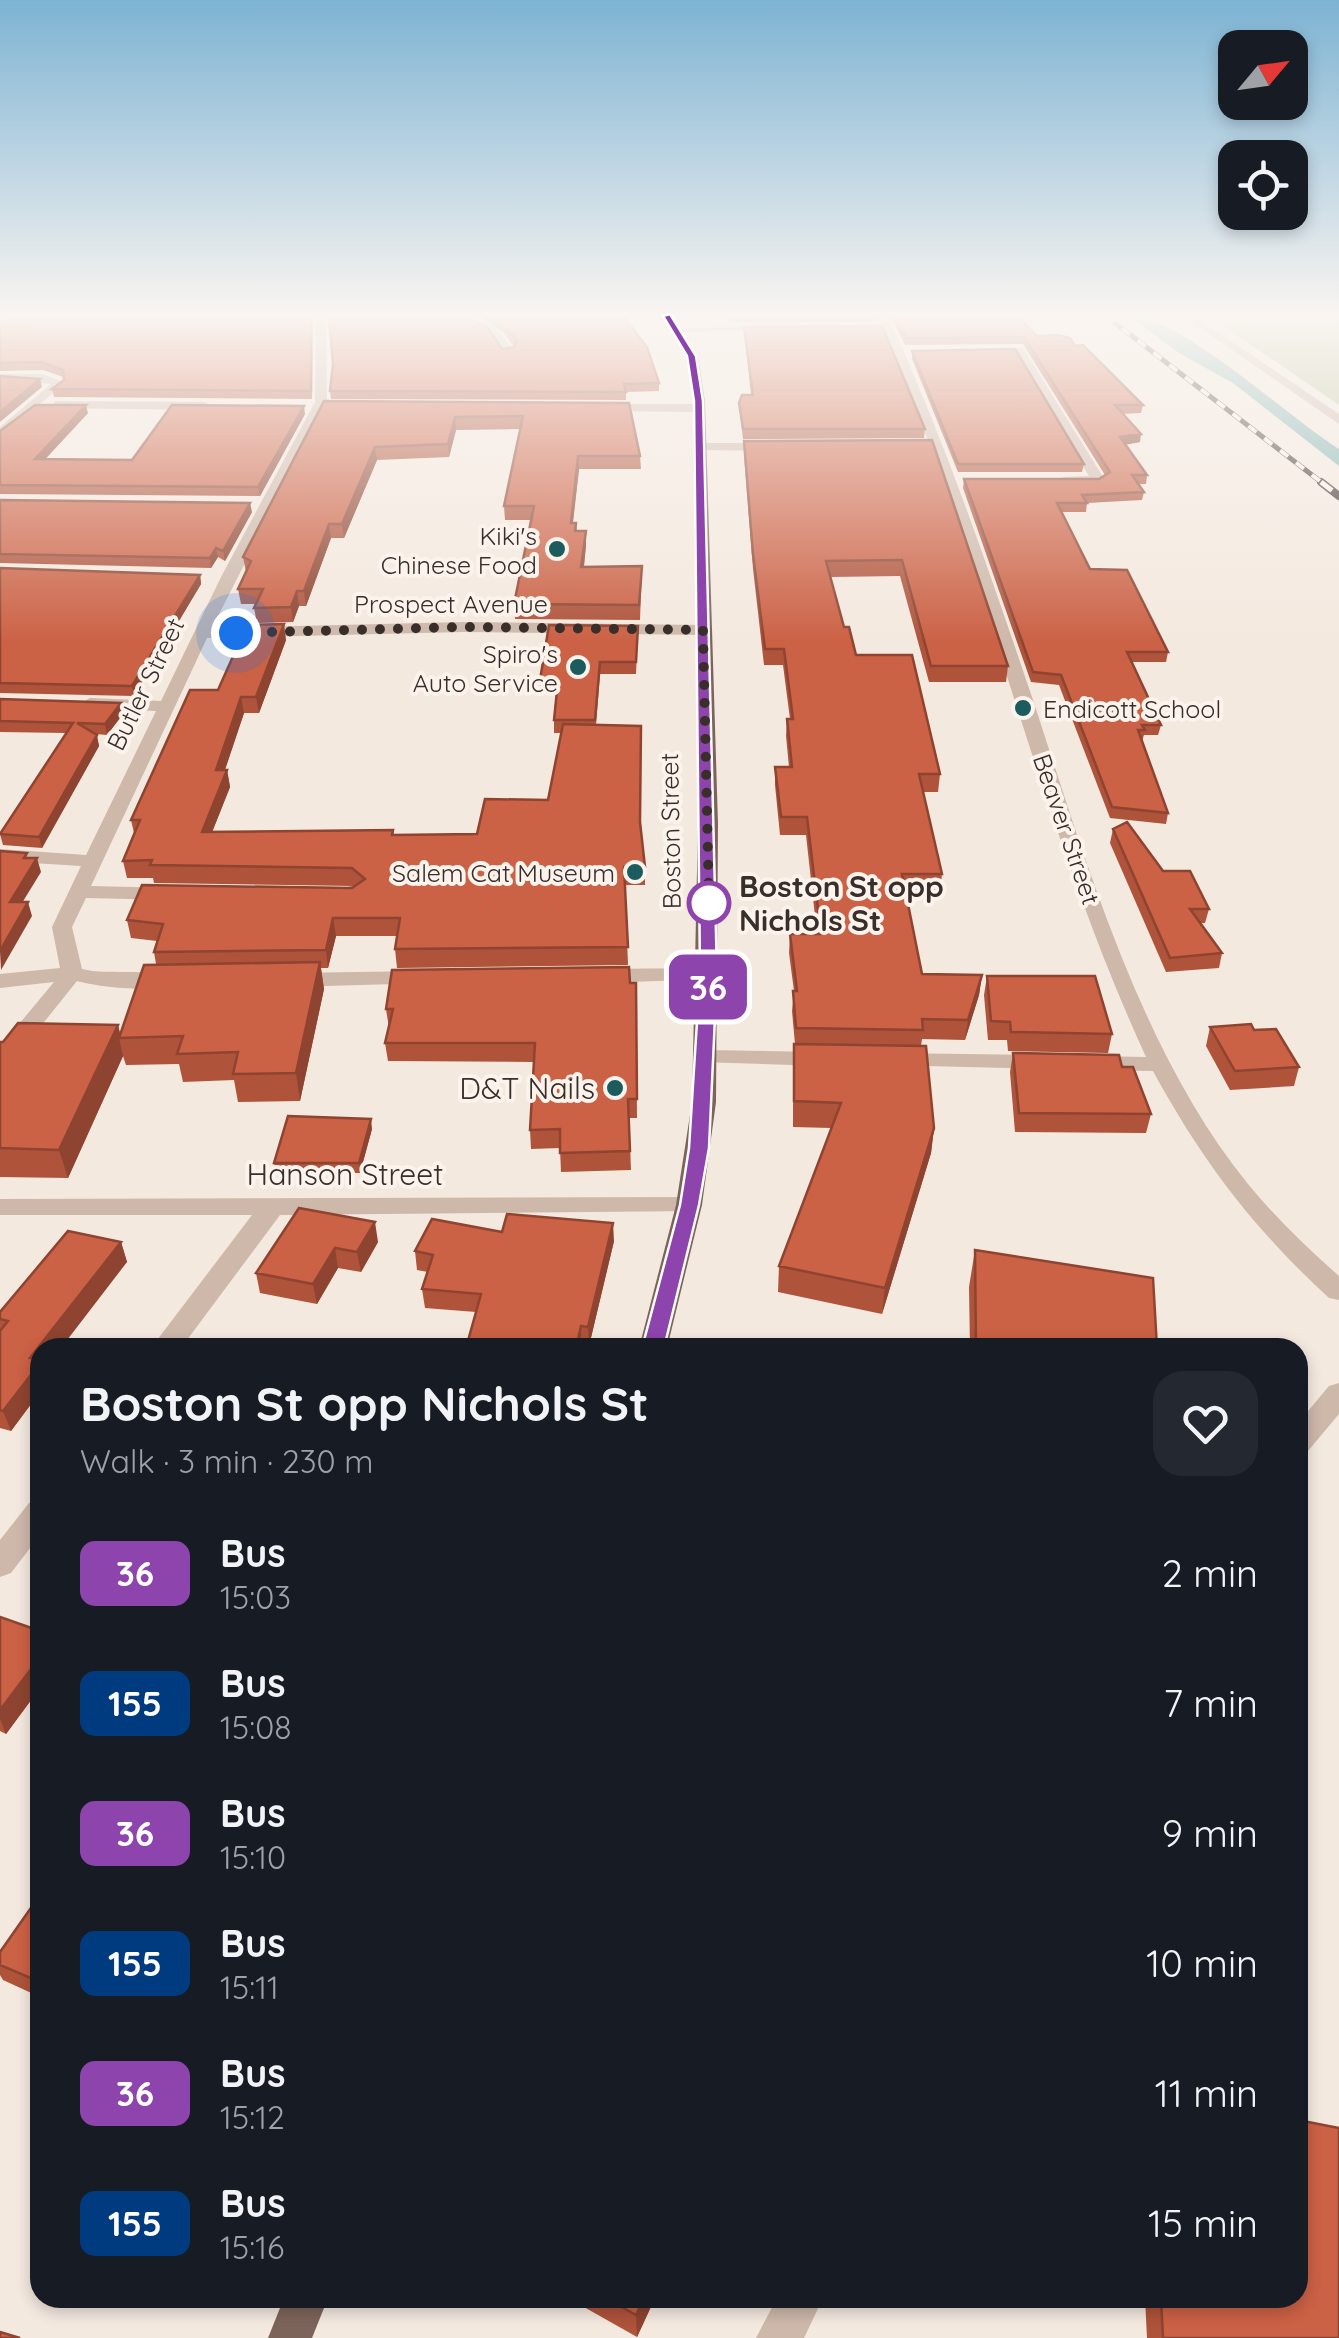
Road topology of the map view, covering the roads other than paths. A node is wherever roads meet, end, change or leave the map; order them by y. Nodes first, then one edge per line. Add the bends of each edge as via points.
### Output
1 (309, 425) edge
2 (698, 425) edge
3 (928, 425) edge
4 (1065, 425) edge
5 (797, 446) edge
6 (916, 446) edge
7 (936, 446) junction
8 (698, 447) junction
9 (1061, 480) edge
10 (248, 504) edge
11 (268, 504) junction
12 (208, 576) edge
13 (228, 577) junction
14 (703, 630) junction
15 (200, 634) junction
16 (73, 703) edge
17 (165, 706) junction
18 (0, 854) edge
19 (91, 861) junction
20 (77, 892) junction
21 (196, 894) edge
22 (72, 973) junction
23 (709, 974) junction
24 (572, 976) edge
25 (455, 978) edge
26 (261, 980) edge
27 (0, 981) edge
28 (184, 981) edge
29 (706, 1057) junction
30 (0, 1062) edge
31 (1158, 1064) junction
32 (690, 1205) junction
33 (272, 1207) junction
34 (0, 1208) edge
35 (1339, 1291) edge
36 (174, 1338) edge
37 (656, 1338) edge
38 (1339, 1394) edge
39 (1308, 1431) edge
40 (30, 1525) edge
41 (0, 1564) edge
42 (302, 2308) edge
43 (796, 2308) edge
44 (290, 2338) edge
45 (779, 2338) edge

1 - 11 street, Butler Street
2 - 8 main road, Boston Street
3 - 7 street, Beaver Street
4 - 9 street via 1098,480
5 - 8 street
6 - 7 street
7 - 31 street, Beaver Street via 958,480 1105,938
8 - 14 main road, Boston Street
10 - 11 street
11 - 13 street, Butler Street
12 - 13 street
13 - 15 street, Butler Street
14 - 15 street, Prospect Avenue
14 - 23 main road, Boston Street
15 - 17 street, Butler Street
16 - 17 street
17 - 19 street, Butler Street
18 - 19 street
19 - 20 street, Butler Street
20 - 21 street
20 - 22 street, Butler Street via 62,926
22 - 27 street
22 - 28 street via 96,980
22 - 30 street
23 - 24 street
23 - 29 main road, Boston Street
25 - 26 street
29 - 31 street
29 - 32 main road, Boston Street
31 - 35 street, Beaver Street via 1240,1195
32 - 33 street, Hanson Street
32 - 37 main road, Boston Street
33 - 34 street, Hanson Street
33 - 36 street
38 - 39 street
40 - 41 street
42 - 44 main road
43 - 45 street

